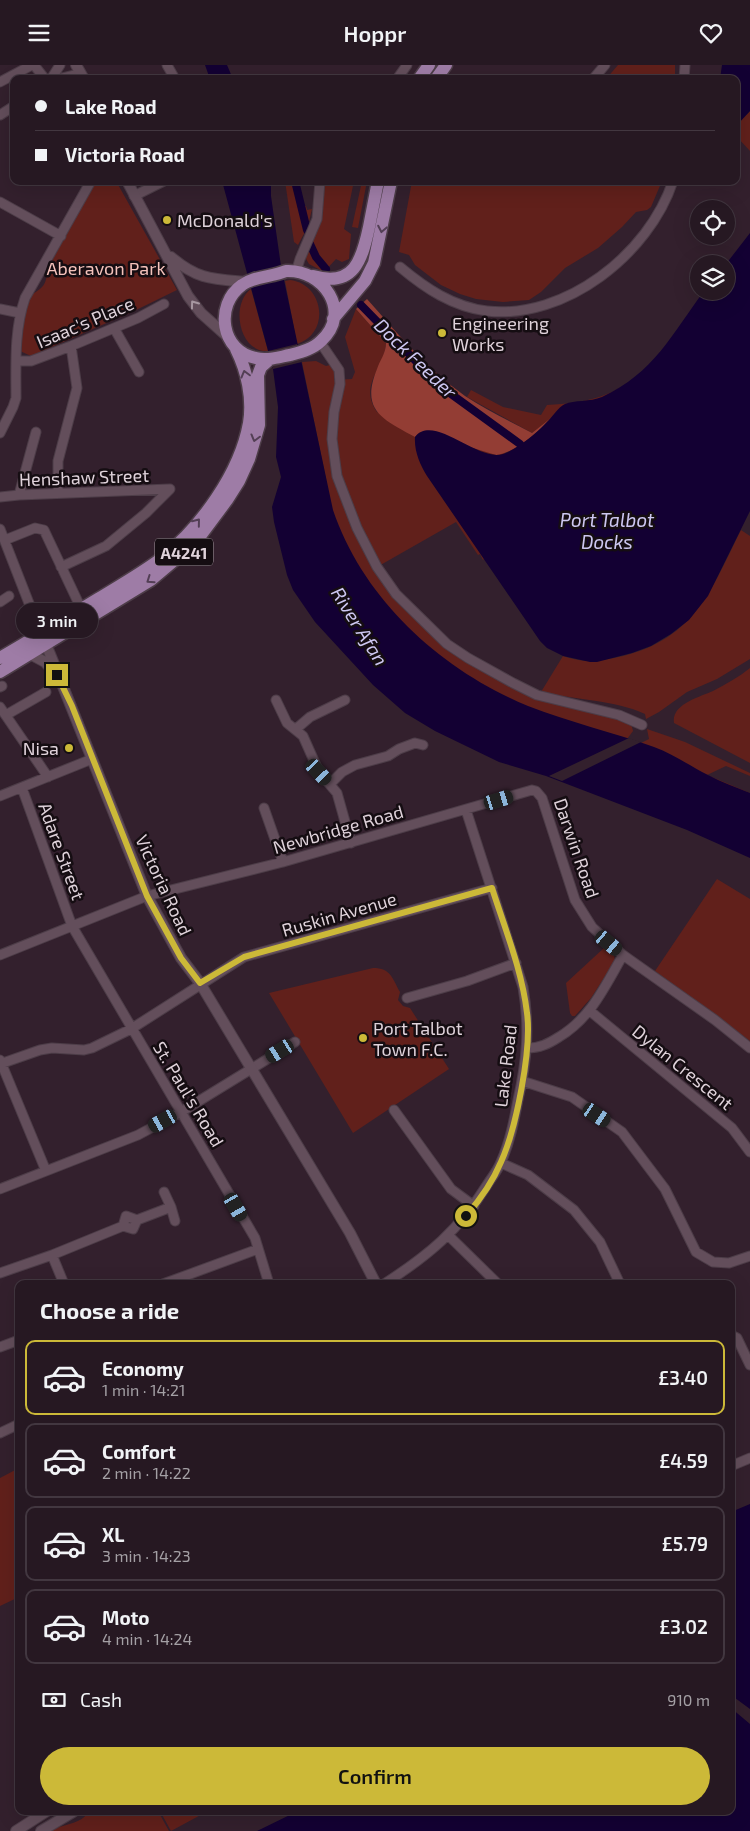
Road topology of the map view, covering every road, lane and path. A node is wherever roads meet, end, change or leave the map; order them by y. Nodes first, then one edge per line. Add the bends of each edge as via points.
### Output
1 (33, 65) edge
2 (408, 65) edge
3 (605, 65) edge
4 (14, 75) edge
5 (42, 75) edge
6 (400, 75) edge
7 (596, 75) edge
8 (89, 185) edge
9 (129, 185) edge
10 (156, 185) edge
11 (320, 185) edge
12 (377, 185) edge
13 (390, 185) edge
14 (671, 185) edge
15 (134, 196) junction
16 (0, 202) edge
17 (61, 236) junction
18 (166, 253) junction
19 (400, 267) dead end
20 (302, 273) junction
21 (248, 281) junction
22 (164, 305) dead end
23 (0, 309) edge
24 (20, 313) junction
25 (333, 319) junction
26 (114, 328) junction
27 (320, 342) junction
28 (232, 344) junction
29 (71, 347) junction
30 (270, 359) junction
31 (16, 361) junction
32 (139, 372) dead end
33 (1, 428) edge
34 (36, 432) dead end
35 (58, 493) junction
36 (19, 495) junction
37 (0, 497) edge
38 (0, 529) edge
39 (5, 540) junction
40 (62, 567) junction
41 (9, 596) dead end
42 (0, 601) edge
43 (78, 603) dead end
44 (44, 639) junction
45 (30, 654) junction
46 (0, 658) edge
47 (0, 672) edge
48 (57, 675) junction
49 (46, 691) dead end
50 (276, 700) dead end
51 (345, 700) dead end
52 (0, 707) edge
53 (6, 715) junction
54 (642, 725) dead end
55 (296, 729) junction
56 (415, 733) dead end
57 (92, 759) junction
58 (48, 777) junction
59 (330, 784) junction
60 (22, 787) junction
61 (536, 791) joint
62 (0, 796) edge
63 (264, 808) dead end
64 (466, 810) junction
65 (351, 843) junction
66 (283, 862) junction
67 (492, 888) junction
68 (147, 896) junction
69 (72, 926) junction
70 (1, 952) edge
71 (623, 955) junction
72 (516, 963) junction
73 (200, 983) junction
74 (407, 998) dead end
75 (590, 1011) junction
76 (131, 1029) junction
77 (295, 1042) dead end
78 (527, 1048) junction
79 (750, 1048) edge
80 (0, 1062) edge
81 (251, 1069) junction
82 (522, 1081) junction
83 (394, 1110) dead end
84 (181, 1112) junction
85 (750, 1152) edge
86 (501, 1163) junction
87 (46, 1171) junction
88 (0, 1189) edge
89 (164, 1192) dead end
90 (474, 1206) junction
91 (171, 1207) junction
92 (175, 1221) dead end
93 (449, 1236) junction
94 (258, 1249) junction
95 (52, 1255) junction
96 (750, 1256) edge
97 (0, 1273) edge
98 (62, 1280) edge
99 (174, 1280) edge
100 (268, 1280) edge
101 (374, 1280) edge
102 (390, 1280) edge
103 (494, 1280) edge
104 (618, 1280) edge
105 (735, 1337) edge
106 (15, 1341) edge
107 (0, 1347) edge
108 (750, 1365) edge
109 (15, 1427) edge
110 (0, 1433) edge
111 (750, 1458) edge
112 (735, 1464) edge
113 (41, 1815) edge
114 (68, 1815) edge
115 (16, 1831) edge
116 (41, 1831) edge

1 - 4 street
1 - 5 street
2 - 6 street
3 - 7 street
8 - 17 street
9 - 15 street
10 - 15 street
11 - 20 street via 317,219 300,259
12 - 20 main road via 365,246 355,268 331,279
13 -> 25 main road via 374,263 362,285
14 - 19 street via 661,211 630,250 600,277 558,300 530,309 487,311 444,298
15 - 18 street
16 - 17 street
17 - 24 street via 28,290
18 - 21 street via 202,276
28 -> 18 street via 194,305
20 - 21 main road via 283,273
20 - 25 main road via 320,282 330,295
21 - 28 main road, A4241 via 232,295 226,308 224,325
22 - 26 street, Isaac's Place
23 - 24 street
24 - 31 street
25 - 27 main road via 331,328
26 - 29 street, Isaac's Place
26 - 32 street
27 - 30 main road via 300,353
27 - 54 street via 339,370 332,439 341,490 377,567 396,594 447,644 513,683 537,695 620,715
28 - 30 main road via 252,358
44 -> 28 main road, A4241 via 162,558 178,544 217,497 241,452 249,422 249,388 241,358
29 - 31 street, Isaac's Place via 31,361
29 - 35 street via 77,388 58,461
30 -> 44 main road, A4241 via 258,375 258,425 249,459 239,481 201,535 151,580
31 - 33 street via 16,398
34 - 36 street
35 - 36 street, Henshaw Street
35 - 40 street, Henshaw Street via 170,489 106,546
36 - 37 street, Henshaw Street
38 - 39 street, Victoria Road
39 - 40 street via 36,528 44,530
39 - 44 street, Victoria Road
40 - 43 street
41 - 42 street
44 - 45 main road, A4241
44 - 46 main road, A4241
44 - 48 street, Victoria Road
45 - 47 main road, A4241
45 - 48 street via 45,662
48 - 57 street, Victoria Road
49 - 53 street
50 - 55 street via 276,712
51 - 55 street via 337,707 310,717
52 - 53 street
53 - 58 street
55 - 59 street via 303,736 319,772
56 - 59 street via 419,744 355,765
57 - 58 street
57 - 68 street, Victoria Road
58 - 60 street
59 - 65 street via 337,793
60 - 62 street
60 - 69 street, Adare Street
61 - 64 street, Newbridge Road
61 - 71 street, Darwin Road via 542,798 575,900 592,927
63 - 66 street via 263,819
64 - 65 street, Newbridge Road
64 - 67 street, Lake Road
65 - 66 street, Newbridge Road
66 - 68 street, Newbridge Road
67 - 72 street, Lake Road
67 - 73 street, Ruskin Avenue via 244,957
68 - 69 street, Newbridge Road
68 - 73 street, Victoria Road via 181,958
69 - 70 street, Newbridge Road
69 - 76 street, St. Paul's Road
71 - 75 street
71 - 79 street, Darwin Road
72 - 74 street
72 - 78 street, Lake Road via 528,1015
73 - 76 street, Ruskin Avenue
73 - 81 street, Victoria Road
75 - 78 street via 570,1030 540,1048
75 - 85 street, Dylan Crescent via 732,1128
76 - 80 street, Ruskin Avenue via 92,1048 52,1048
76 - 84 street, St. Paul's Road
77 - 81 street
78 - 82 street, Lake Road
80 - 87 street
81 - 84 street
81 - 101 street, Victoria Road via 350,1233
82 - 86 street, Lake Road via 511,1135
82 - 96 street via 572,1097 622,1132 665,1189 696,1252 713,1262 729,1263
83 - 90 street via 451,1189
84 - 87 street via 138,1135
84 - 94 street, St. Paul's Road
86 - 90 street, Lake Road
86 - 104 street via 528,1175 574,1210 600,1241
87 - 88 street
89 - 91 street
90 - 93 street, Lake Road
91 - 92 street
91 - 95 street via 137,1220 132,1229 123,1226
93 - 102 street, Lake Road
93 - 103 street
94 - 99 street
94 - 100 street, St. Paul's Road
95 - 97 street
95 - 98 street
105 - 108 street
106 - 107 street
109 - 110 street
111 - 112 street
113 - 115 street
114 - 116 street

